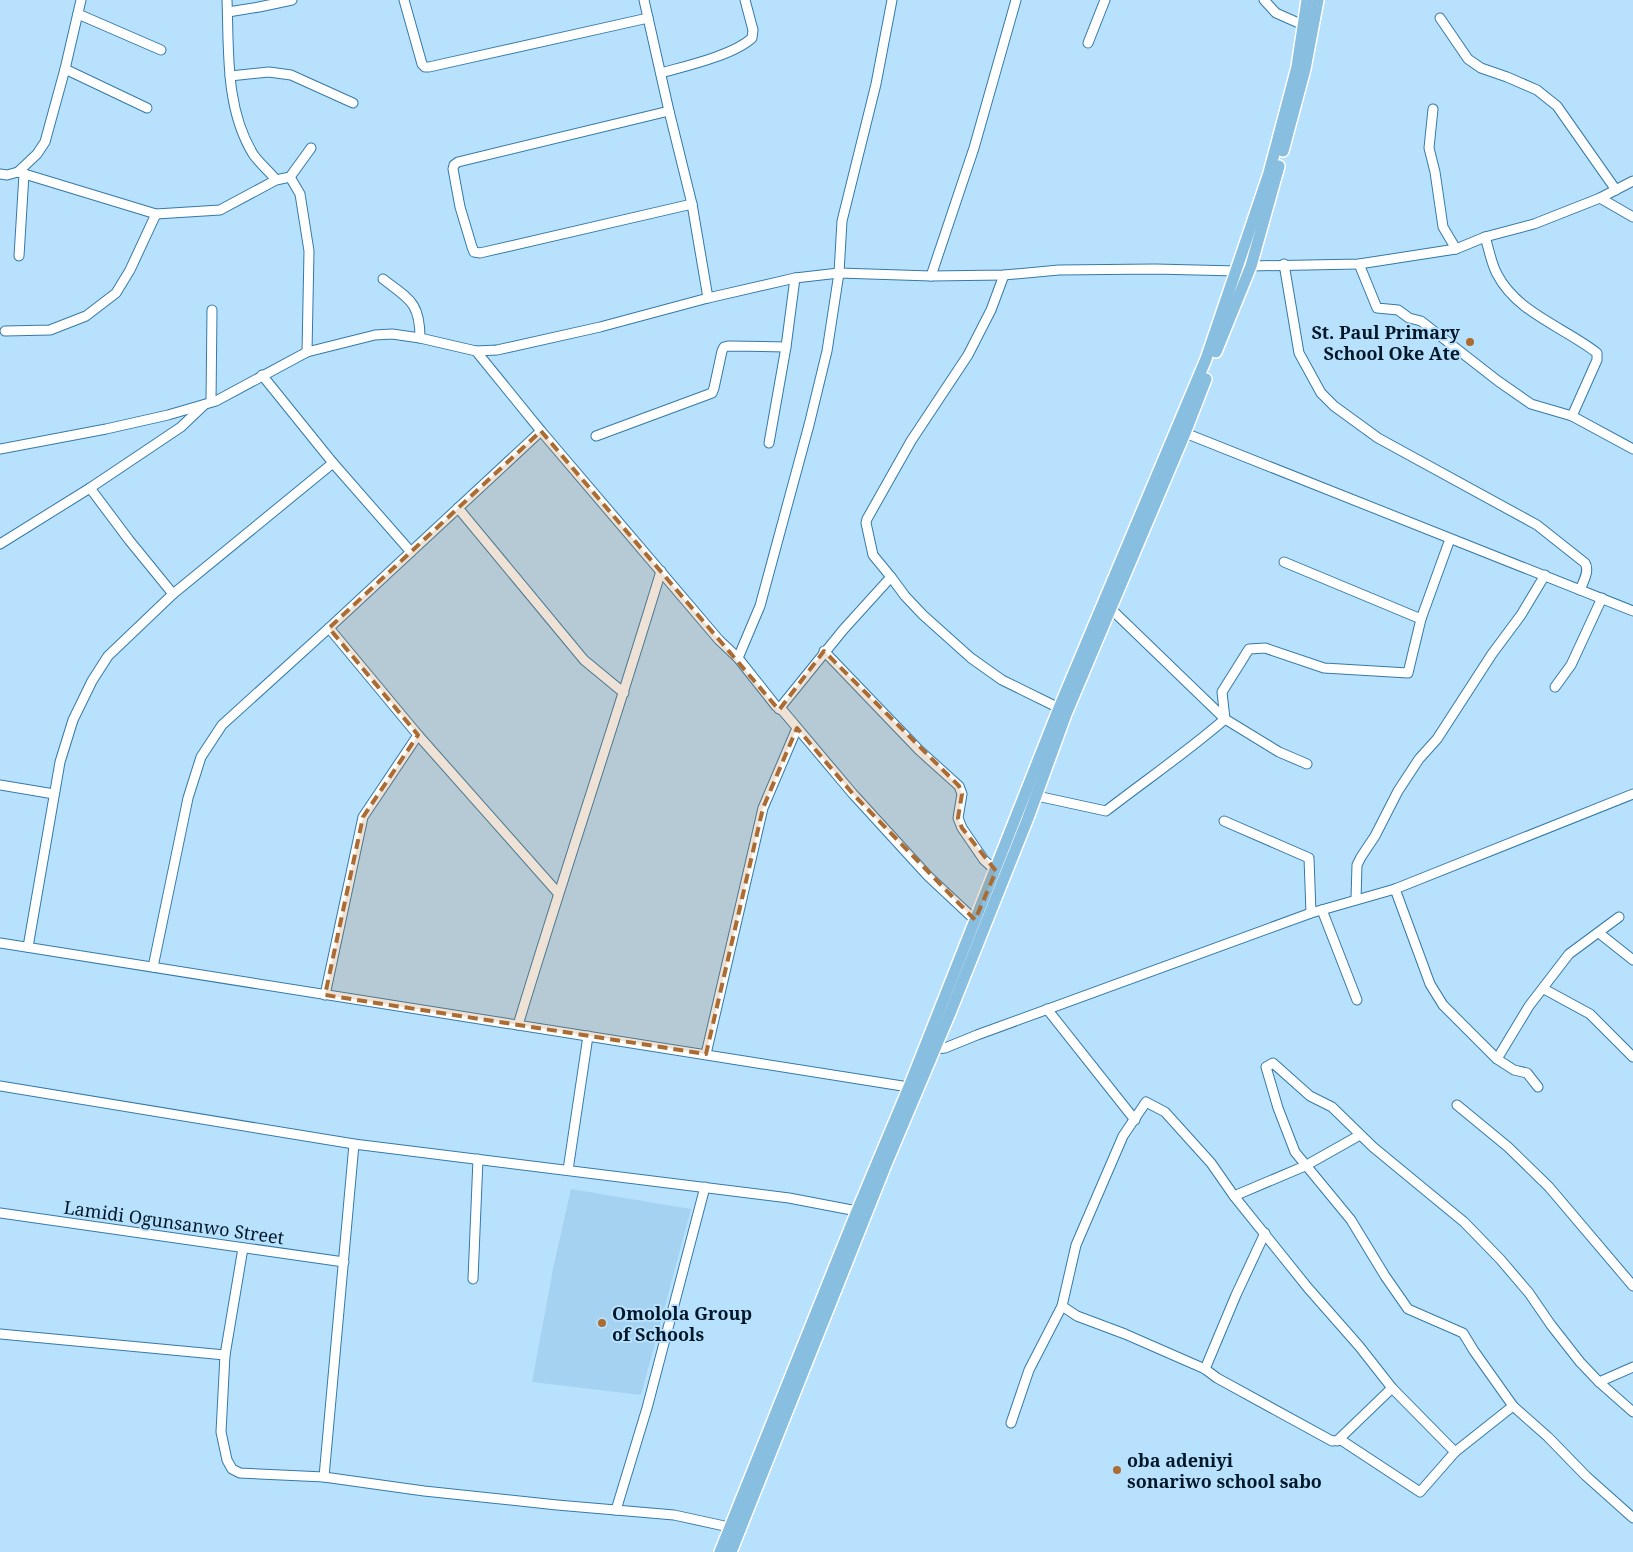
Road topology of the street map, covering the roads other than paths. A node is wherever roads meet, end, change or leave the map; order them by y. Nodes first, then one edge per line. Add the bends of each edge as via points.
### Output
1 (81, 0) edge
2 (227, 0) edge
3 (292, 0) edge
4 (404, 0) edge
5 (644, 0) edge
6 (745, 0) edge
7 (892, 0) edge
8 (1016, 0) edge
9 (1105, 0) edge
10 (1264, 0) edge
11 (1307, 0) edge
12 (1318, 0) edge
13 (228, 12) junction
14 (78, 14) junction
15 (648, 18) junction
16 (1440, 18) dead end
17 (1303, 25) junction
18 (1088, 43) dead end
19 (161, 50) dead end
20 (65, 69) junction
21 (661, 73) junction
22 (230, 76) junction
23 (353, 103) dead end
24 (147, 108) dead end
25 (1433, 109) dead end
26 (668, 111) junction
27 (312, 148) dead end
28 (21, 173) junction
29 (0, 174) edge
30 (290, 177) junction
31 (276, 180) junction
32 (1633, 181) edge
33 (1616, 190) junction
34 (1600, 198) junction
35 (692, 204) junction
36 (156, 214) junction
37 (1633, 217) edge
38 (1485, 237) junction
39 (1456, 249) junction
40 (19, 256) dead end
41 (1284, 264) junction
42 (1359, 264) junction
43 (1251, 266) junction
44 (1237, 271) junction
45 (838, 273) junction
46 (931, 276) junction
47 (1004, 276) junction
48 (795, 278) junction
49 (383, 279) dead end
50 (708, 298) junction
51 (212, 310) dead end
52 (5, 331) dead end
53 (420, 338) junction
54 (786, 346) junction
55 (476, 351) junction
56 (306, 352) junction
57 (262, 375) junction
58 (210, 403) junction
59 (1572, 416) junction
60 (541, 431) junction
61 (1180, 431) junction
62 (596, 436) dead end
63 (769, 443) dead end
64 (0, 449) edge
65 (1633, 449) edge
66 (333, 463) junction
67 (90, 488) junction
68 (458, 508) junction
69 (1450, 539) junction
70 (0, 544) edge
71 (410, 552) junction
72 (1284, 562) dead end
73 (661, 572) junction
74 (1545, 575) junction
75 (892, 577) junction
76 (1580, 590) junction
77 (173, 594) junction
78 (1602, 598) junction
79 (1110, 608) junction
80 (1633, 611) edge
81 (1421, 619) junction
82 (329, 628) junction
83 (824, 652) junction
84 (738, 658) junction
85 (1555, 687) dead end
86 (624, 693) junction
87 (1059, 708) junction
88 (779, 709) junction
89 (1225, 719) junction
90 (798, 728) junction
91 (418, 735) junction
92 (1307, 764) dead end
93 (0, 785) edge
94 (54, 794) junction
95 (1633, 794) edge
96 (1037, 796) junction
97 (1224, 821) dead end
98 (996, 870) junction
99 (1395, 889) junction
100 (558, 893) junction
101 (1356, 899) junction
102 (1322, 910) junction
103 (1311, 913) junction
104 (1619, 917) dead end
105 (975, 920) junction
106 (1599, 933) junction
107 (0, 943) edge
108 (28, 947) junction
109 (1633, 960) edge
110 (153, 967) junction
111 (1544, 988) junction
112 (325, 995) junction
113 (1357, 1000) dead end
114 (1047, 1010) junction
115 (518, 1025) junction
116 (588, 1036) junction
117 (934, 1049) junction
118 (706, 1054) junction
119 (1633, 1058) edge
120 (1497, 1059) junction
121 (0, 1086) edge
122 (1538, 1087) dead end
123 (913, 1088) junction
124 (1457, 1105) dead end
125 (1134, 1120) junction
126 (1360, 1135) junction
127 (354, 1144) junction
128 (478, 1159) junction
129 (1305, 1166) junction
130 (568, 1170) junction
131 (705, 1187) junction
132 (1234, 1196) junction
133 (857, 1211) junction
134 (0, 1213) edge
135 (1265, 1233) junction
136 (243, 1248) junction
137 (344, 1262) junction
138 (473, 1279) dead end
139 (1633, 1286) edge
140 (1062, 1306) junction
141 (0, 1334) edge
142 (225, 1356) junction
143 (1633, 1367) edge
144 (1205, 1369) junction
145 (1599, 1382) junction
146 (1392, 1388) junction
147 (1514, 1406) junction
148 (1633, 1412) edge
149 (1011, 1423) dead end
150 (1337, 1441) junction
151 (1455, 1452) junction
152 (324, 1477) junction
153 (616, 1510) junction
154 (1633, 1518) edge
155 (729, 1527) junction
156 (720, 1552) edge
157 (731, 1552) edge

1 - 14 street
2 - 13 street
3 - 13 street
4 - 15 street via 425,67
5 - 15 street
6 - 21 street via 752,30 752,38 747,43 710,60
7 - 45 street via 876,84 842,222
8 - 46 street via 974,148
9 - 18 street
10 - 17 street via 1276,13
11 - 17 main road
12 - 43 main road via 1305,69
13 - 22 street
14 - 19 street
14 - 20 street
15 - 21 street
16 - 33 street via 1468,59 1481,68 1536,90 1558,106
17 - 44 main road via 1297,67 1269,173
20 - 24 street
20 - 28 street via 45,142
21 - 26 street
22 - 23 street via 269,72 291,75
22 - 31 street via 234,106 245,137 254,154
25 - 39 street via 1429,148 1443,227
26 - 35 street
26 - 35 street via 458,162 453,169 460,207 474,252 480,253
27 - 30 street
28 - 29 street
28 - 36 street
28 - 40 street
30 - 31 street
30 - 56 street via 300,194 309,251
31 - 36 street via 220,210
32 - 33 street
33 - 34 street
34 - 37 street
34 - 38 street via 1534,224
35 - 50 street
36 - 52 street via 116,293 93,311 50,330
38 - 39 street
38 - 59 street via 1496,272 1506,290 1597,353
39 - 42 street
41 - 42 street
41 - 43 street
41 - 76 street via 1300,353 1321,394 1378,438 1537,525 1588,567
42 - 59 street via 1377,308 1398,310 1409,318 1422,321 1531,404
43 - 61 main road
44 - 47 street via 1059,270
44 - 61 main road
45 - 46 street
45 - 48 street
45 - 84 street via 827,351 807,434 760,606
46 - 47 street
47 - 75 street via 968,355 911,441 867,519 873,555
48 - 50 street
48 - 54 street
49 - 53 street via 416,308
50 - 55 street via 519,346
51 - 58 street
53 - 55 street
53 - 56 street via 374,335
54 - 62 street via 724,347 712,392
54 - 63 street
55 - 60 street
56 - 57 street
57 - 58 street
57 - 66 street
58 - 64 street via 106,429
58 - 67 street via 181,427
59 - 65 street
60 - 68 street
60 - 73 street
61 - 69 street
61 - 79 main road
61 - 87 main road
66 - 71 street
66 - 77 street
67 - 70 street
67 - 77 street
68 - 71 street
68 - 86 street via 584,660
69 - 74 street
69 - 81 street
71 - 82 street
72 - 81 street
73 - 84 street
73 - 86 street
74 - 76 street
74 - 101 street via 1438,739 1419,759 1360,857
75 - 83 street
75 - 87 street via 923,615 971,658 1002,680
76 - 78 street
77 - 94 street via 108,656 92,680 73,720
78 - 80 street
78 - 85 street via 1571,664
79 - 89 street
79 - 96 main road via 1066,714
81 - 89 street via 1408,673 1324,668 1265,648 1249,649 1222,692
82 - 91 street
82 - 110 street via 222,725 201,757 188,798
83 - 88 street
83 - 98 street via 919,750 959,786 962,794 958,818 962,828 984,860
84 - 88 street
86 - 100 street
87 - 98 main road
88 - 90 street
89 - 92 street via 1279,752
89 - 96 street via 1106,811
90 - 105 street via 852,794 928,876
90 - 118 street via 763,808
91 - 100 street
91 - 112 street via 363,817
93 - 94 street
94 - 108 street
95 - 99 street
96 - 117 main road
97 - 103 street via 1310,858
98 - 105 main road
99 - 101 street
99 - 120 street via 1430,984 1449,1011
100 - 115 street
101 - 102 street
102 - 103 street
102 - 113 street
103 - 114 street
104 - 106 street
105 - 123 main road
106 - 109 street
106 - 111 street via 1569,954
107 - 108 street
108 - 110 street
110 - 112 street
111 - 119 street via 1590,1014
111 - 120 street
112 - 115 street
114 - 117 street via 945,1048
114 - 125 street
115 - 116 street
116 - 118 street
116 - 130 street
117 - 123 main road
118 - 123 street
120 - 122 street via 1514,1070 1527,1073
121 - 127 street
123 - 133 main road
123 - 157 main road via 883,1172
124 - 139 street via 1508,1147 1549,1187
125 - 132 street via 1146,1102 1166,1112
125 - 140 street via 1123,1136 1076,1245
126 - 129 street
126 - 129 street via 1332,1107 1310,1096 1273,1063 1266,1067 1278,1108 1295,1152
126 - 145 street via 1464,1222 1494,1253
127 - 128 street
127 - 137 street
128 - 130 street
128 - 138 street
129 - 132 street
129 - 147 street via 1351,1220 1408,1309 1463,1333
130 - 131 street
131 - 133 street
131 - 153 street via 647,1408
132 - 135 street
133 - 155 main road
134 - 136 street, Lamidi Ogunsanwo Street
135 - 144 street
135 - 146 street
136 - 137 street, Lamidi Ogunsanwo Street
136 - 142 street
137 - 152 street
140 - 144 street via 1077,1316
140 - 149 street via 1029,1370
141 - 142 street
142 - 152 street via 220,1432 232,1469 240,1474
143 - 145 street
144 - 150 street via 1332,1442
145 - 148 street
146 - 150 street
146 - 151 street
147 - 151 street
147 - 154 street
150 - 151 street via 1341,1440 1420,1492
152 - 153 street via 424,1491
153 - 155 street via 674,1515
155 - 156 main road

